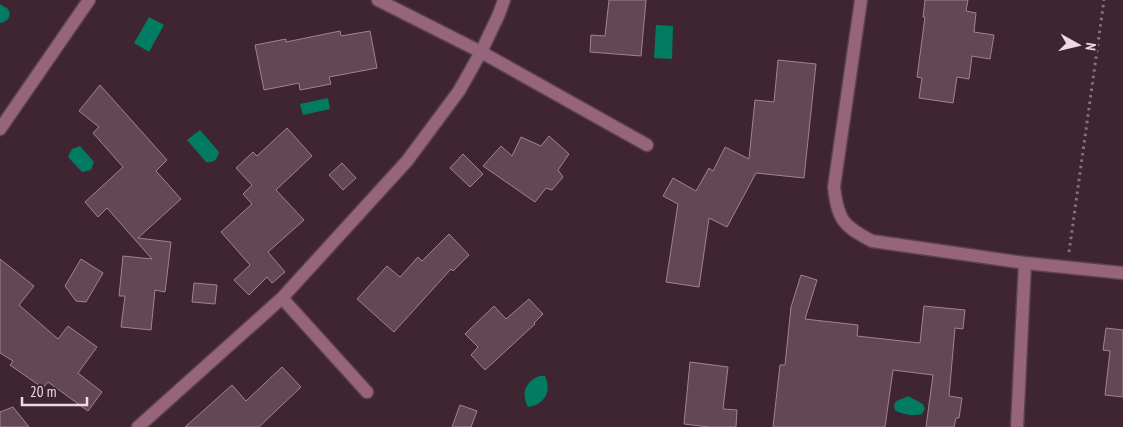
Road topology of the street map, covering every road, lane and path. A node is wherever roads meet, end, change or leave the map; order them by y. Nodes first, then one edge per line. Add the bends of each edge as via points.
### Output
1 (89, 0) edge
2 (378, 0) edge
3 (504, 0) edge
4 (861, 0) edge
5 (1104, 0) edge
6 (481, 52) junction
7 (0, 129) edge
8 (647, 145) dead end
9 (1025, 263) junction
10 (1067, 267) junction
11 (1123, 273) edge
12 (282, 298) junction
13 (367, 392) dead end
14 (138, 427) edge
15 (1017, 427) edge

1 - 7 street
2 - 6 street
3 - 6 street
4 - 9 street via 834,187 836,207 843,220 872,241
5 - 10 path
6 - 8 street
6 - 12 street via 459,90 408,161
9 - 10 street
9 - 15 street
10 - 11 street
12 - 13 street
12 - 14 street

